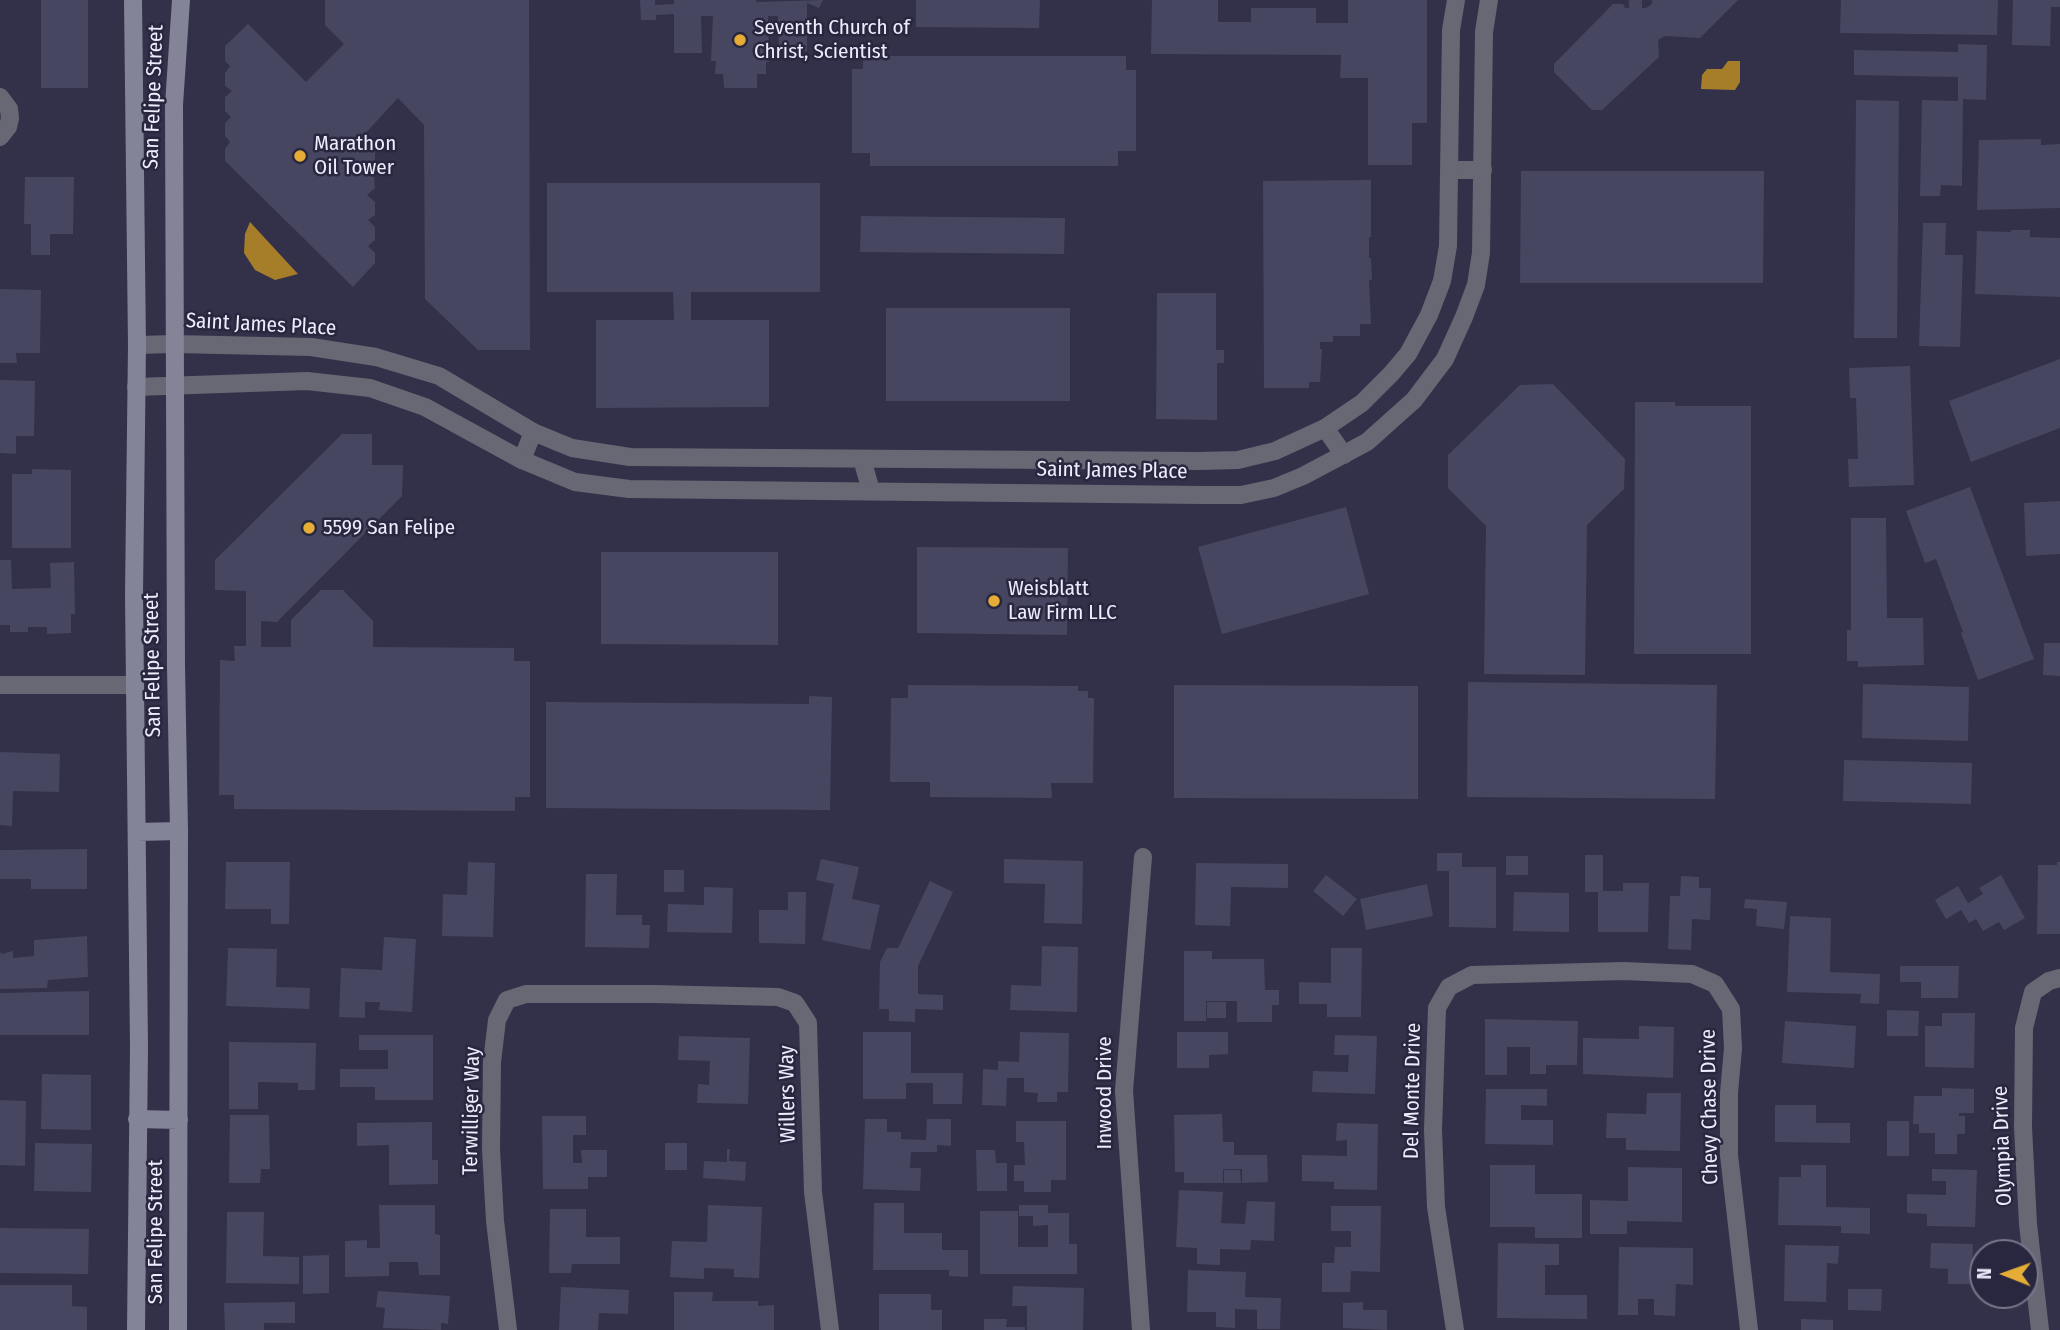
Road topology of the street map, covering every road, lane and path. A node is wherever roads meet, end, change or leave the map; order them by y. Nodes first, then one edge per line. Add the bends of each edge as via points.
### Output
1 (181, 0) edge
2 (1456, 0) edge
3 (1489, 0) edge
4 (133, 2) edge
5 (0, 97) edge
6 (0, 137) edge
7 (1450, 170) junction
8 (1483, 170) junction
9 (174, 344) junction
10 (137, 345) junction
11 (174, 386) junction
12 (136, 387) junction
13 (1325, 428) junction
14 (533, 432) junction
15 (1344, 455) junction
16 (862, 459) junction
17 (522, 460) junction
18 (871, 491) junction
19 (0, 685) edge
20 (134, 685) junction
21 (179, 831) junction
22 (137, 832) junction
23 (1143, 857) dead end
24 (1578, 972) joint
25 (2060, 978) edge
26 (654, 994) joint
27 (137, 1119) junction
28 (179, 1120) junction
29 (136, 1330) edge
30 (178, 1330) edge
31 (508, 1330) edge
32 (830, 1330) edge
33 (1141, 1330) edge
34 (1455, 1330) edge
35 (1749, 1330) edge
36 (2040, 1330) edge

1 - 9 main road, San Felipe Street via 174,105
2 - 7 street via 1451,30
3 - 8 street via 1484,32
4 - 10 main road, San Felipe Street
5 - 6 street via 10,118
7 - 8 street
7 - 13 street, Saint James Place via 1448,246 1429,315 1391,374 1362,403
8 - 15 street, Saint James Place via 1476,285 1445,359 1414,400 1367,442
9 - 10 street, Saint James Place
9 - 11 main road, San Felipe Street
9 - 14 street, Saint James Place via 311,346 376,357 439,376
10 - 12 main road, San Felipe Street
11 - 12 street, Saint James Place
11 - 17 street, Saint James Place via 307,381 370,388 425,407
11 - 21 main road, San Felipe Street
12 - 20 main road, San Felipe Street
13 - 15 street
13 - 16 street, Saint James Place via 1275,451 1238,460
14 - 16 street, Saint James Place via 572,448 630,457
14 - 17 street
15 - 18 street, Saint James Place via 1274,488 1241,495
16 - 18 street
17 - 18 street, Saint James Place via 575,482 629,489
19 - 20 street
20 - 22 main road, San Felipe Street
21 - 22 main road
21 - 28 main road, San Felipe Street
22 - 27 main road, San Felipe Street
23 - 33 street, Inwood Drive via 1124,1091
24 - 34 street, Del Monte Drive via 1472,975 1449,987 1437,1008 1436,1207
24 - 35 street, Chevy Chase Drive via 1692,974 1715,984 1731,1009 1729,1155
25 - 36 street, Olympia Drive via 2033,992 2024,1028 2028,1224
26 - 31 street, Terwilliger Way via 526,994 507,1000 497,1020 491,1149
26 - 32 street, Willers Way via 778,997 795,1003 808,1023 813,1192
27 - 28 main road
27 - 29 main road, San Felipe Street
28 - 30 main road, San Felipe Street

